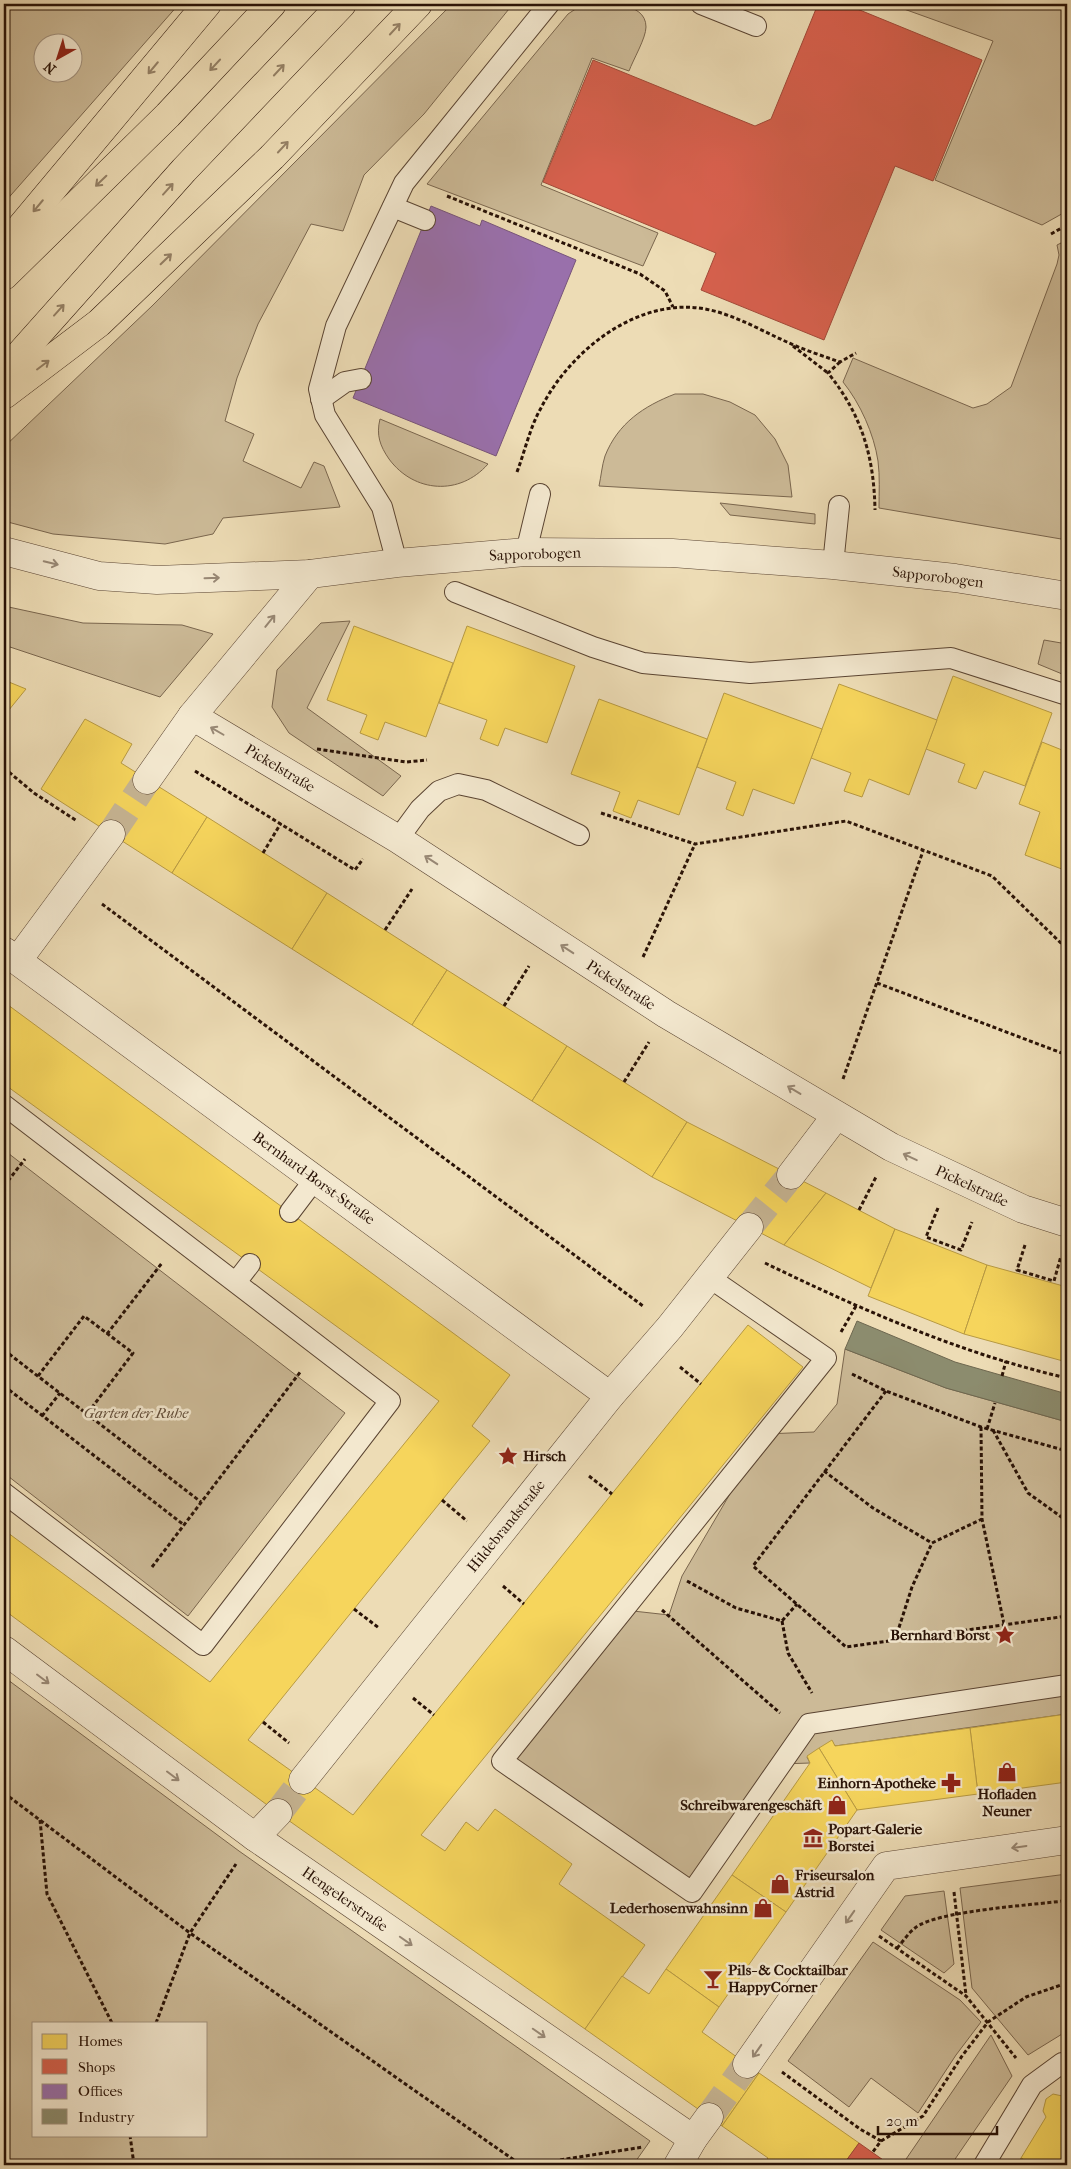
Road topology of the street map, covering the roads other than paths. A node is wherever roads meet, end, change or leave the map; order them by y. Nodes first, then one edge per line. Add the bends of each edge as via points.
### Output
1 (207, 4) edge
2 (272, 4) edge
3 (342, 4) edge
4 (418, 4) edge
5 (549, 4) edge
6 (701, 4) edge
7 (756, 26) dead end
8 (393, 207) junction
9 (425, 220) dead end
10 (4, 247) edge
11 (4, 276) edge
12 (4, 372) edge
13 (360, 379) dead end
14 (4, 394) edge
15 (321, 399) junction
16 (540, 494) dead end
17 (839, 506) dead end
18 (4, 552) edge
19 (526, 552) junction
20 (397, 563) junction
21 (833, 565) junction
22 (310, 574) junction
23 (455, 592) dead end
24 (1067, 596) edge
25 (1067, 695) edge
26 (192, 716) junction
27 (147, 780) tunnel mouth
28 (578, 835) dead end
29 (109, 837) tunnel mouth
30 (398, 839) junction
31 (11, 955) edge
32 (4, 1105) edge
33 (831, 1113) junction
34 (791, 1175) tunnel mouth
35 (315, 1179) junction
36 (290, 1212) dead end
37 (1067, 1222) edge
38 (742, 1238) tunnel mouth
39 (250, 1264) dead end
40 (710, 1278) junction
41 (236, 1282) junction
42 (610, 1396) junction
43 (4, 1493) edge
44 (4, 1650) edge
45 (1067, 1686) edge
46 (304, 1780) tunnel mouth
47 (278, 1813) tunnel mouth
48 (255, 1837) junction
49 (1067, 1840) edge
50 (751, 2058) tunnel mouth
51 (1067, 2063) edge
52 (709, 2117) tunnel mouth
53 (693, 2139) junction
54 (678, 2165) edge
55 (984, 2165) edge

1 -> 10 highway
2 -> 11 highway via 168,115
12 -> 3 highway via 184,170
14 -> 4 highway via 99,323 272,158
5 - 8 lane via 408,177
6 - 7 lane
8 - 9 lane
8 - 15 lane via 336,326 318,389
13 - 15 lane via 345,382
15 - 20 lane via 325,415 382,506
16 - 19 lane
17 - 21 lane
18 -> 22 street, Sapporobogen via 99,576 158,580
19 - 20 street, Sapporobogen
19 - 21 street, Sapporobogen via 672,553
20 - 22 street, Sapporobogen
21 - 24 street, Sapporobogen via 955,578
26 -> 22 street
23 - 25 lane via 593,647 644,663 750,673 951,658
26 - 27 street
30 -> 26 street, Pickelstraße
28 - 30 lane via 486,790 458,784 439,791 420,809
29 - 31 street via 76,884
33 -> 30 street, Pickelstraße via 666,1014
31 - 35 street, Bernhard-Borst-Straße
32 - 41 lane
33 - 34 street
37 -> 33 street, Pickelstraße via 1022,1209 891,1148
35 - 36 lane
35 - 42 street, Bernhard-Borst-Straße
38 - 40 street, Hildebrandstraße
39 - 41 lane
40 - 42 street, Hildebrandstraße
40 - 45 lane via 826,1358 502,1761 692,1892 809,1724
41 - 43 lane via 390,1401 203,1645
42 - 46 street, Hildebrandstraße
44 -> 48 street, Hengelerstraße
47 - 48 street
48 -> 53 street, Hengelerstraße
49 -> 50 street via 886,1866
51 - 55 lane via 1062,2063 1032,2085
52 - 53 street
53 - 54 street

